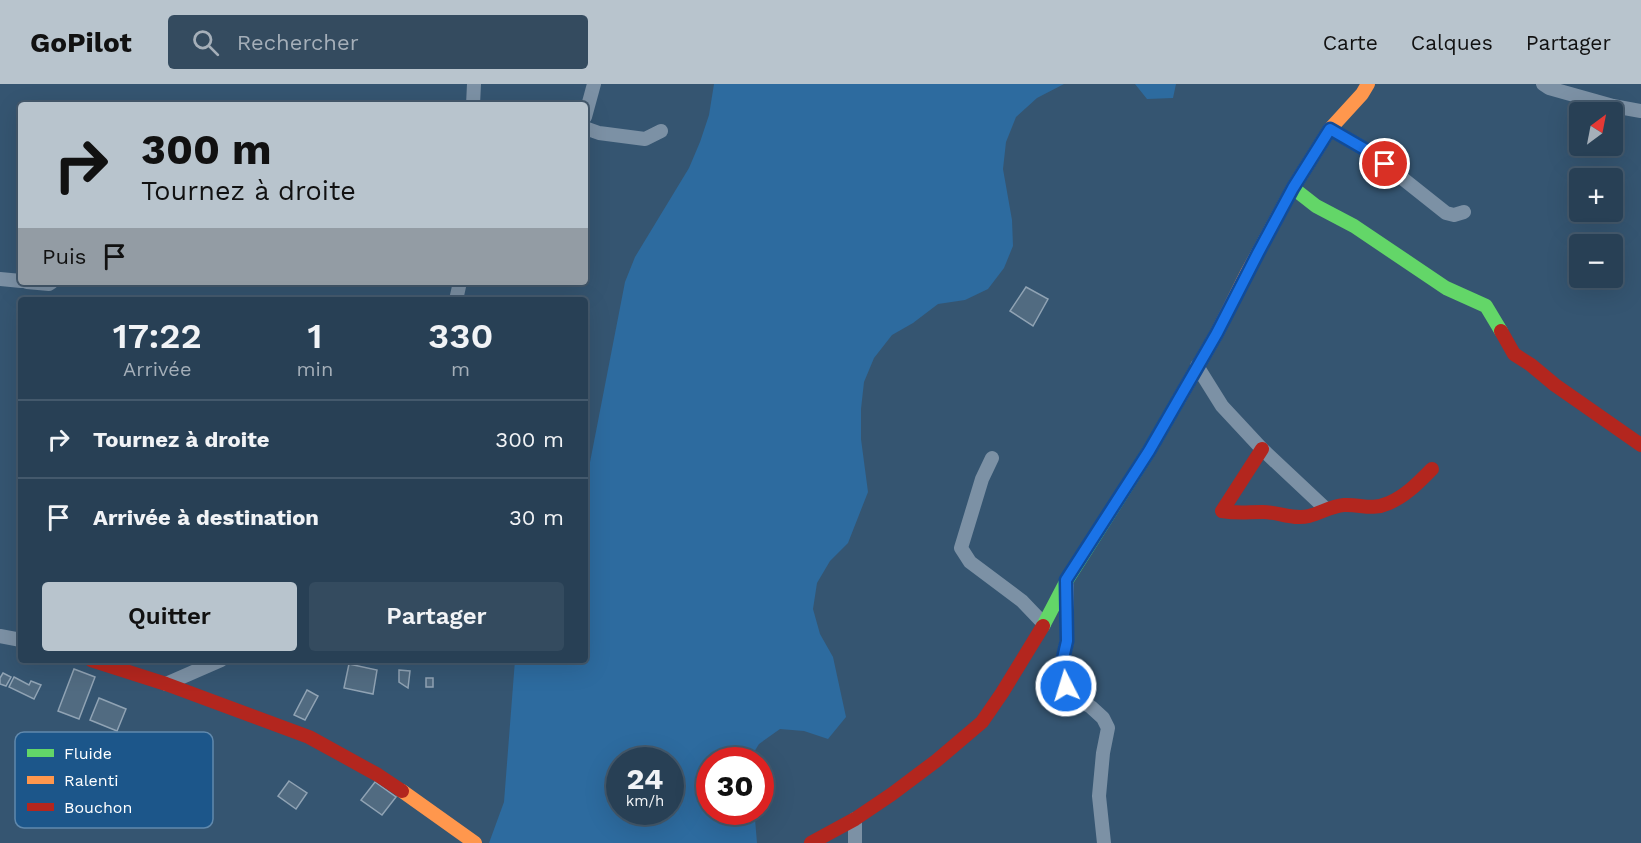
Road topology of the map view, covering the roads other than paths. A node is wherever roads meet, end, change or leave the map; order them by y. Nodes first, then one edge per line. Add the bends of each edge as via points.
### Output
1 (474, 84) edge
2 (594, 84) edge
3 (1368, 84) edge
4 (1543, 84) edge
5 (473, 102) edge
6 (588, 106) edge
7 (1641, 111) edge
8 (588, 129) edge
9 (1330, 129) junction
10 (661, 130) dead end
11 (1293, 188) junction
12 (1464, 212) dead end
13 (0, 279) edge
14 (18, 281) edge
15 (1197, 366) junction
16 (1641, 445) edge
17 (1262, 449) junction
18 (992, 458) dead end
19 (1432, 469) dead end
20 (1326, 508) junction
21 (1066, 580) junction
22 (1044, 624) junction
23 (0, 636) edge
24 (18, 639) edge
25 (100, 663) edge
26 (214, 663) edge
27 (166, 684) junction
28 (855, 819) junction
29 (475, 843) edge
30 (811, 843) edge
31 (855, 843) edge
32 (1104, 843) edge

1 - 5 street
2 - 6 street
3 - 9 street
4 - 7 street
8 - 10 street via 645,140
9 - 11 street
9 - 12 street via 1368,151 1446,213
11 - 15 street
11 - 16 street via 1446,288 1486,306 1514,354
13 - 14 street
15 - 17 street via 1222,406
15 - 21 street via 1131,481
17 - 20 street
17 - 20 street via 1222,511 1288,517 1308,516
18 - 22 street via 960,548 970,562 1022,601
19 - 20 street via 1411,490 1390,503 1372,508
21 - 22 street
21 - 32 street via 1067,641 1062,663 1066,686 1103,718 1108,729 1099,796
22 - 28 street via 982,722 936,761
23 - 24 street
25 - 27 street
26 - 27 street
27 - 29 street via 309,737 378,775
28 - 30 street
28 - 31 street

